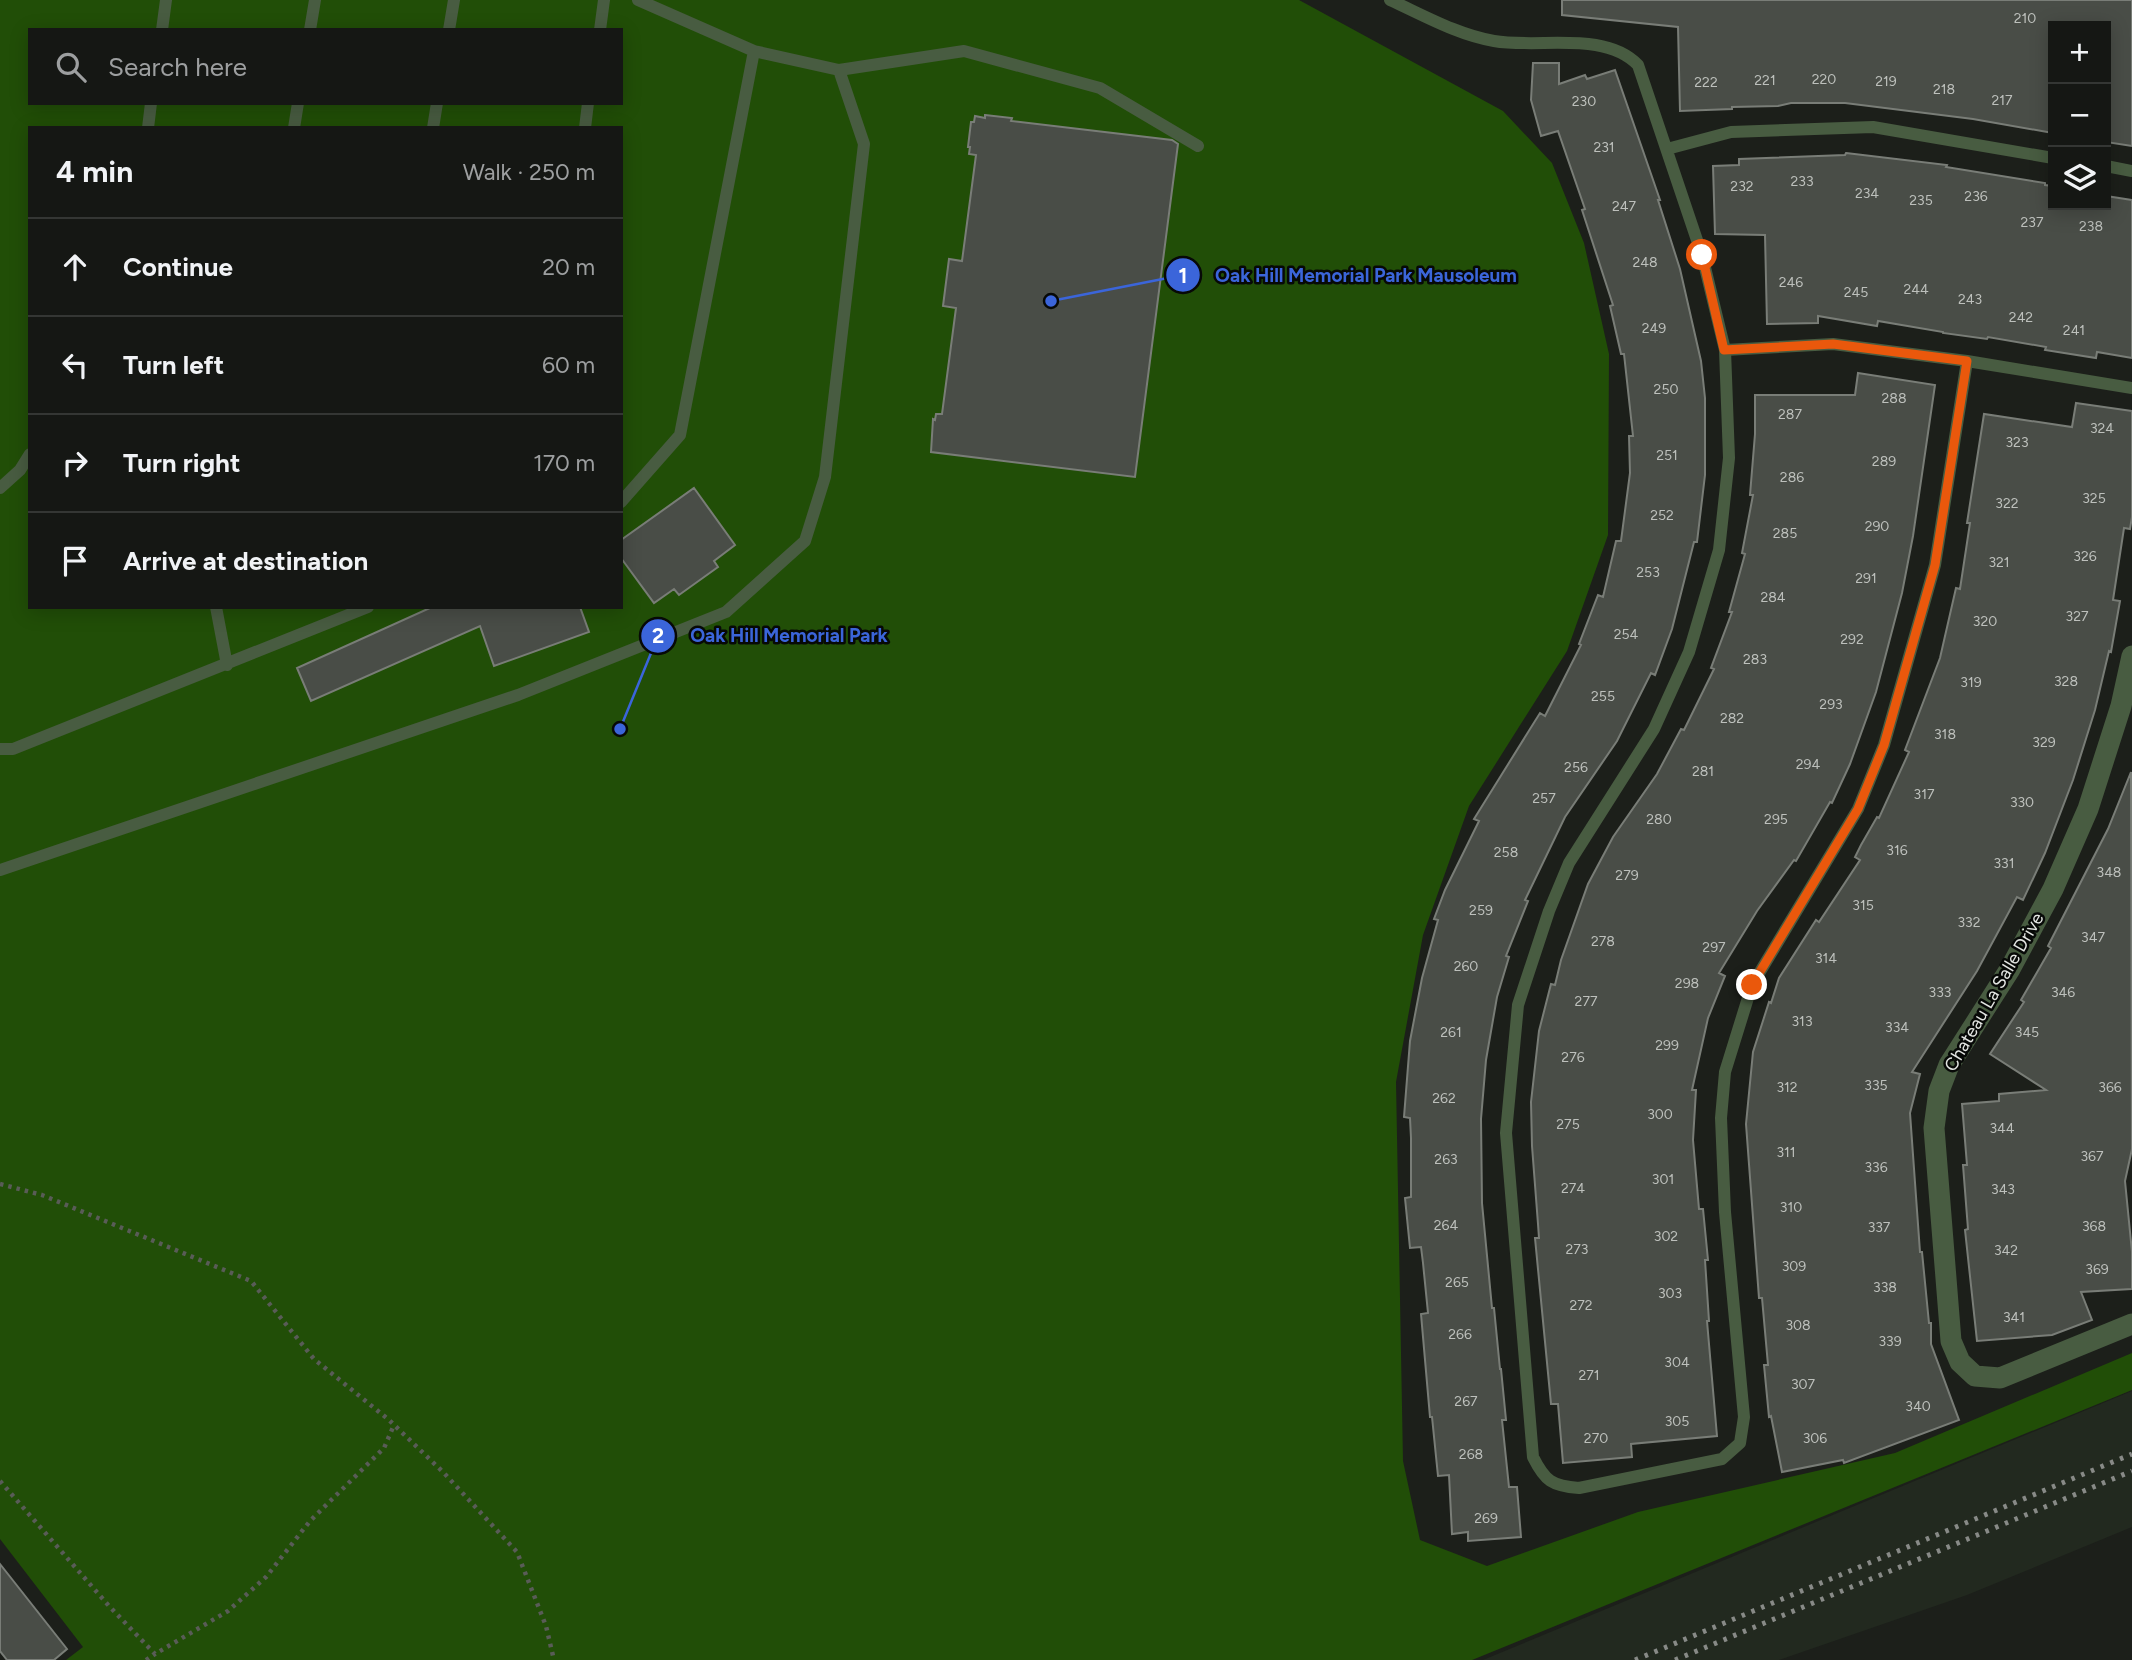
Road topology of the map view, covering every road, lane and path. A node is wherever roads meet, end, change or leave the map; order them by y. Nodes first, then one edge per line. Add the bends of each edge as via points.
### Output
1 (166, 0) edge
2 (315, 0) edge
3 (454, 0) edge
4 (604, 0) edge
5 (638, 0) edge
6 (1390, 0) edge
7 (162, 28) edge
8 (310, 28) edge
9 (449, 28) edge
10 (600, 28) edge
11 (754, 51) junction
12 (839, 70) junction
13 (151, 105) edge
14 (298, 105) edge
15 (438, 105) edge
16 (589, 105) edge
17 (148, 126) edge
18 (294, 126) edge
19 (433, 126) edge
20 (585, 126) edge
21 (1198, 146) dead end
22 (1667, 149) junction
23 (2048, 157) edge
24 (2111, 167) edge
25 (2132, 171) edge
26 (1724, 350) junction
27 (1967, 361) junction
28 (2132, 388) edge
29 (28, 457) edge
30 (0, 488) edge
31 (623, 500) edge
32 (216, 609) edge
33 (363, 609) edge
34 (2132, 656) edge
35 (227, 665) junction
36 (0, 749) edge
37 (0, 870) edge
38 (0, 1184) edge
39 (2132, 1324) edge
40 (394, 1425) junction
41 (0, 1481) edge
42 (155, 1654) junction
43 (146, 1660) edge
44 (554, 1660) edge

1 - 7 lane
2 - 8 lane
3 - 9 lane
4 - 10 lane
5 - 11 lane
6 - 22 lane via 1495,41 1609,46 1628,55 1638,65
11 - 12 lane
11 - 31 lane via 680,435
12 - 21 lane via 964,51 1100,88
12 - 37 lane via 864,144 825,477 805,541 726,612 518,695
13 - 17 lane
14 - 18 lane
15 - 19 lane
16 - 20 lane
22 - 23 lane via 1731,132 1873,127
22 - 26 lane via 1702,255
24 - 25 lane
26 - 27 lane via 1833,344
26 - 27 lane via 1729,458 1719,550 1689,652 1654,729 1569,863 1518,1005 1506,1133 1533,1457 1542,1475 1559,1487 1579,1488 1721,1459 1740,1443 1744,1417 1724,1198 1721,1118 1725,1072 1752,985 1858,809 1884,745 1935,565
27 - 28 lane
29 - 30 lane
32 - 35 lane
33 - 35 lane
34 - 39 street, Chateau La Salle Drive via 2088,808 2053,889 2010,969 1949,1065 1939,1091 1934,1128 1951,1341 1960,1362 1975,1376 2000,1378
35 - 36 lane via 13,749
38 - 40 path via 42,1195 251,1281 314,1359
40 - 42 path via 384,1448 310,1521 266,1577 228,1611
40 - 44 path via 517,1552
41 - 42 path
42 - 43 path

